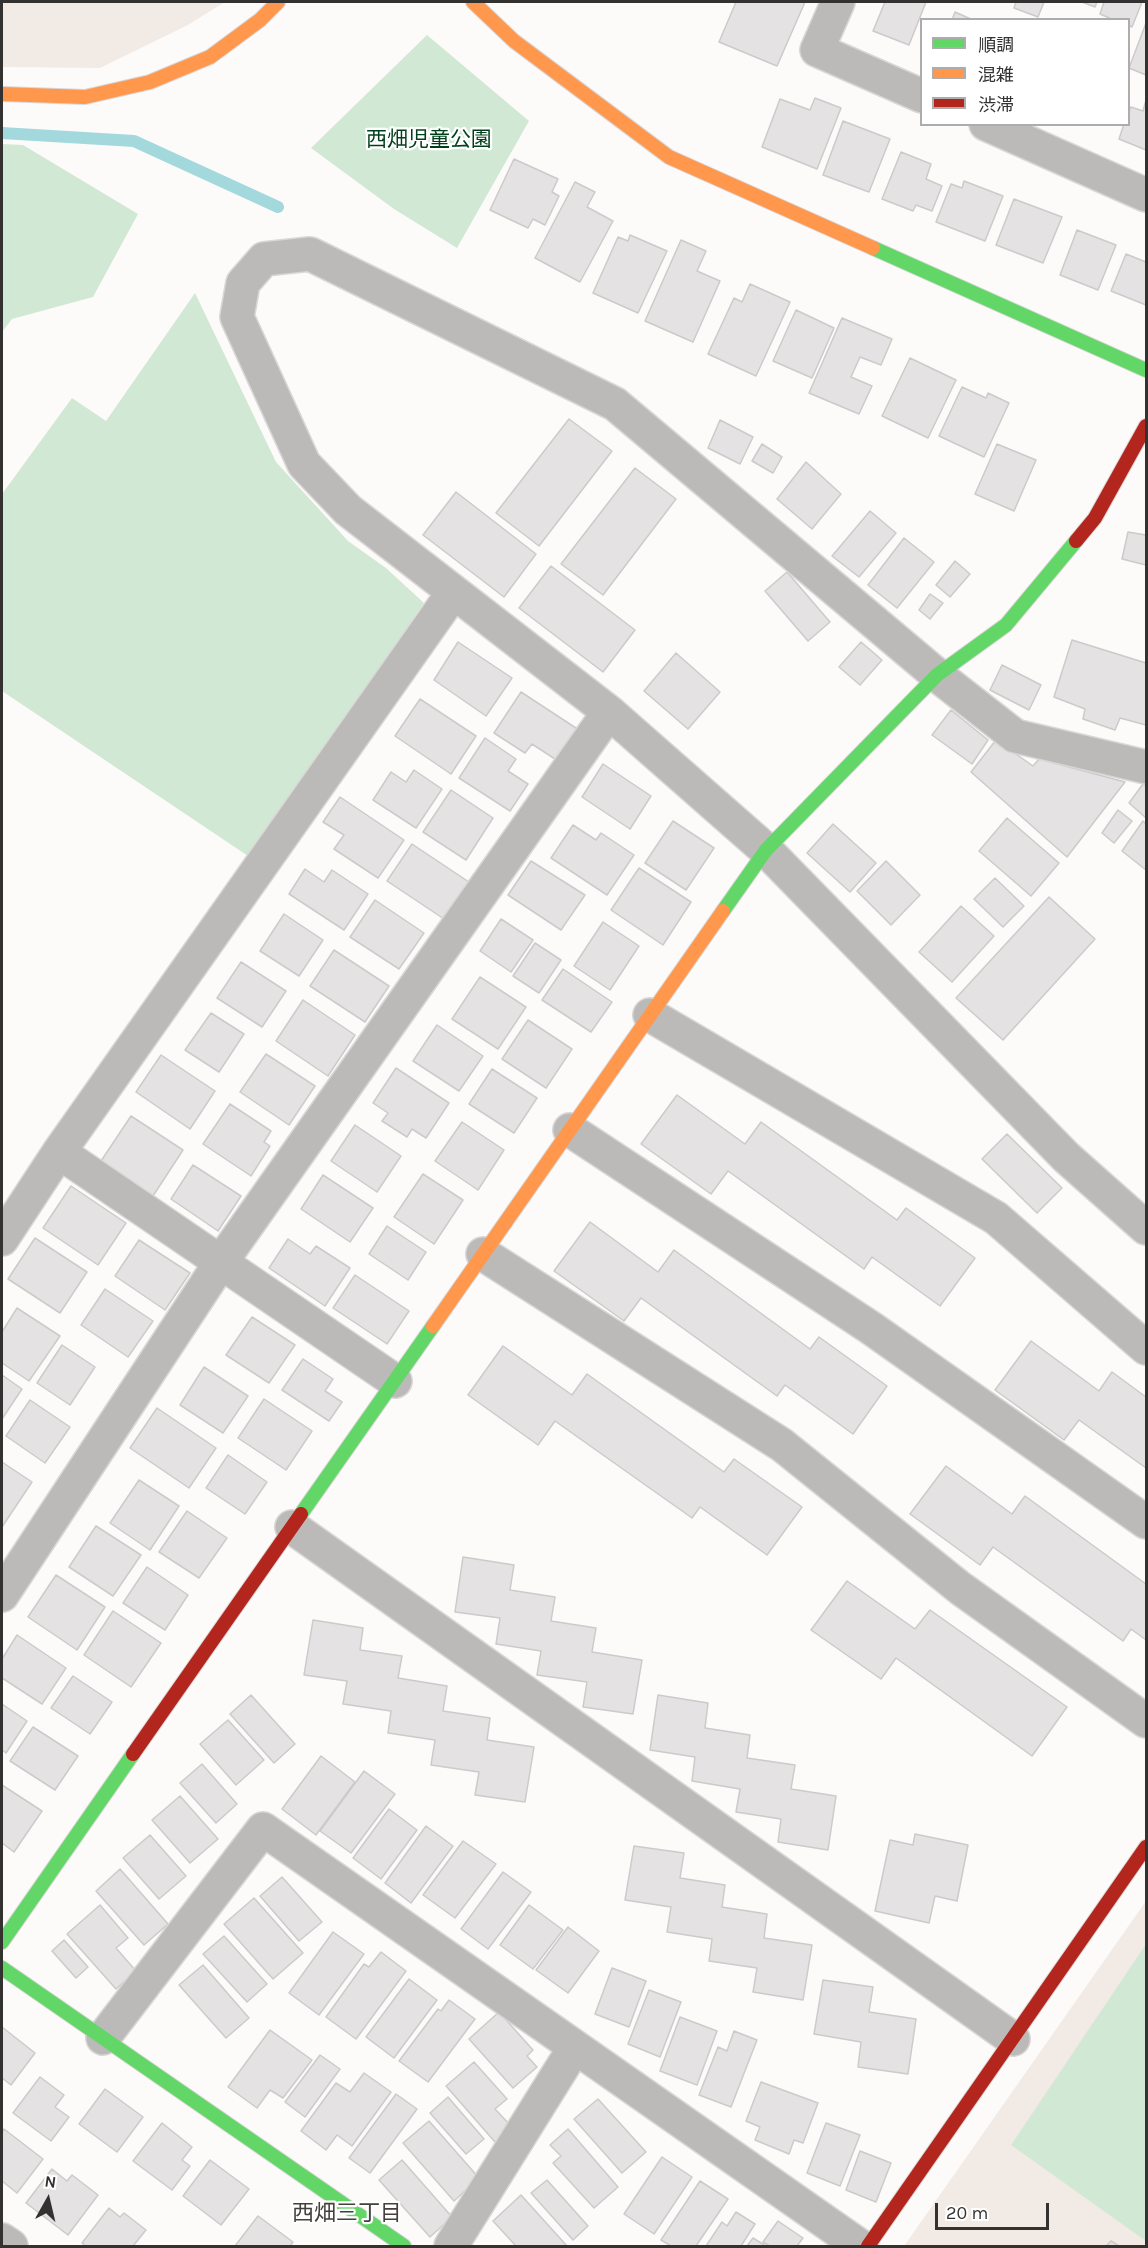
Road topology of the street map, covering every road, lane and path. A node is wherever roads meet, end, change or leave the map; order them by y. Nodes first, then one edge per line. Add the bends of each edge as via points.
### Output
1 (278, 2) edge
2 (473, 2) edge
3 (838, 2) edge
4 (2, 94) edge
5 (920, 96) edge
6 (991, 126) edge
7 (1146, 195) edge
8 (1146, 370) edge
9 (1146, 426) edge
10 (453, 592) junction
11 (937, 675) junction
12 (609, 712) junction
13 (1146, 767) edge
14 (766, 850) junction
15 (650, 1015) junction
16 (570, 1130) junction
17 (59, 1152) junction
18 (1146, 1228) edge
19 (2, 1239) edge
20 (483, 1254) junction
21 (221, 1262) junction
22 (1146, 1347) edge
23 (394, 1381) junction
24 (1146, 1522) edge
25 (292, 1527) junction
26 (2, 1595) edge
27 (1146, 1721) edge
28 (1146, 1847) edge
29 (2, 1942) edge
30 (2, 1968) edge
31 (103, 2038) junction
32 (1013, 2039) junction
33 (575, 2047) junction
34 (2, 2240) edge
35 (11, 2247) edge
36 (404, 2247) edge
37 (451, 2247) edge
38 (860, 2247) edge
39 (868, 2247) edge

1 - 4 street via 210,57 150,82 85,98
2 - 8 street via 514,41 669,157
3 - 5 street via 817,50
6 - 7 street
9 - 11 street via 1095,518 1022,608 1006,625
10 - 11 street via 348,510 304,464 237,317 243,283 264,259 310,254 615,404
10 - 12 street
10 - 17 street
11 - 13 street via 1015,736
11 - 14 street
12 - 14 street
12 - 21 street
14 - 15 street
14 - 18 street via 1066,1157
15 - 16 street
15 - 22 street via 996,1218
16 - 20 street
16 - 24 street via 871,1328
17 - 19 street
17 - 21 street
20 - 23 street
20 - 27 street via 782,1445 960,1588
21 - 23 street
21 - 26 street
23 - 25 street
25 - 29 street
25 - 32 street
28 - 32 street
30 - 31 street
31 - 33 street via 263,1829
31 - 36 street
32 - 39 street
33 - 37 street
33 - 38 street
34 - 35 street

